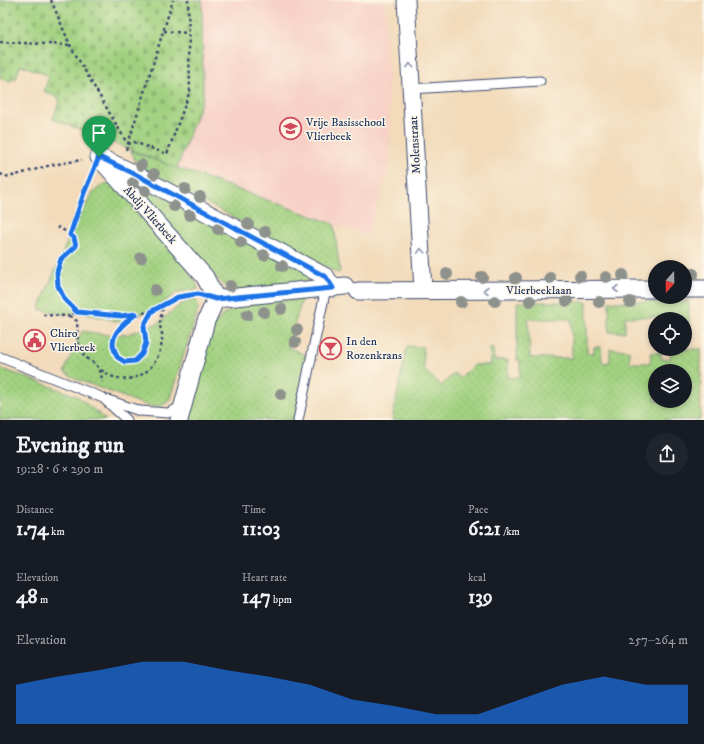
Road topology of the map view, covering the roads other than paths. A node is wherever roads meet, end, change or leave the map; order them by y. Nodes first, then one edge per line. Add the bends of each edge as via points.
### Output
1 (406, 0) edge
2 (540, 82) dead end
3 (411, 89) junction
4 (341, 288) junction
5 (648, 289) edge
6 (692, 289) edge
7 (704, 289) edge
8 (423, 290) junction
9 (216, 299) junction
10 (0, 357) edge
11 (103, 398) junction
12 (181, 413) edge
13 (127, 420) edge
14 (298, 420) edge

3 -> 1 street, Molenstraat
2 - 3 lane
8 -> 3 street, Molenstraat
4 - 8 street
4 - 9 street
4 - 9 street, Abdij Vlierbeek via 326,277 99,157 205,277
4 - 14 lane
5 -> 8 street, Vlierbeeklaan
6 - 7 street
9 - 12 street via 206,321
10 - 11 lane
11 - 12 lane via 140,411
11 - 13 lane

